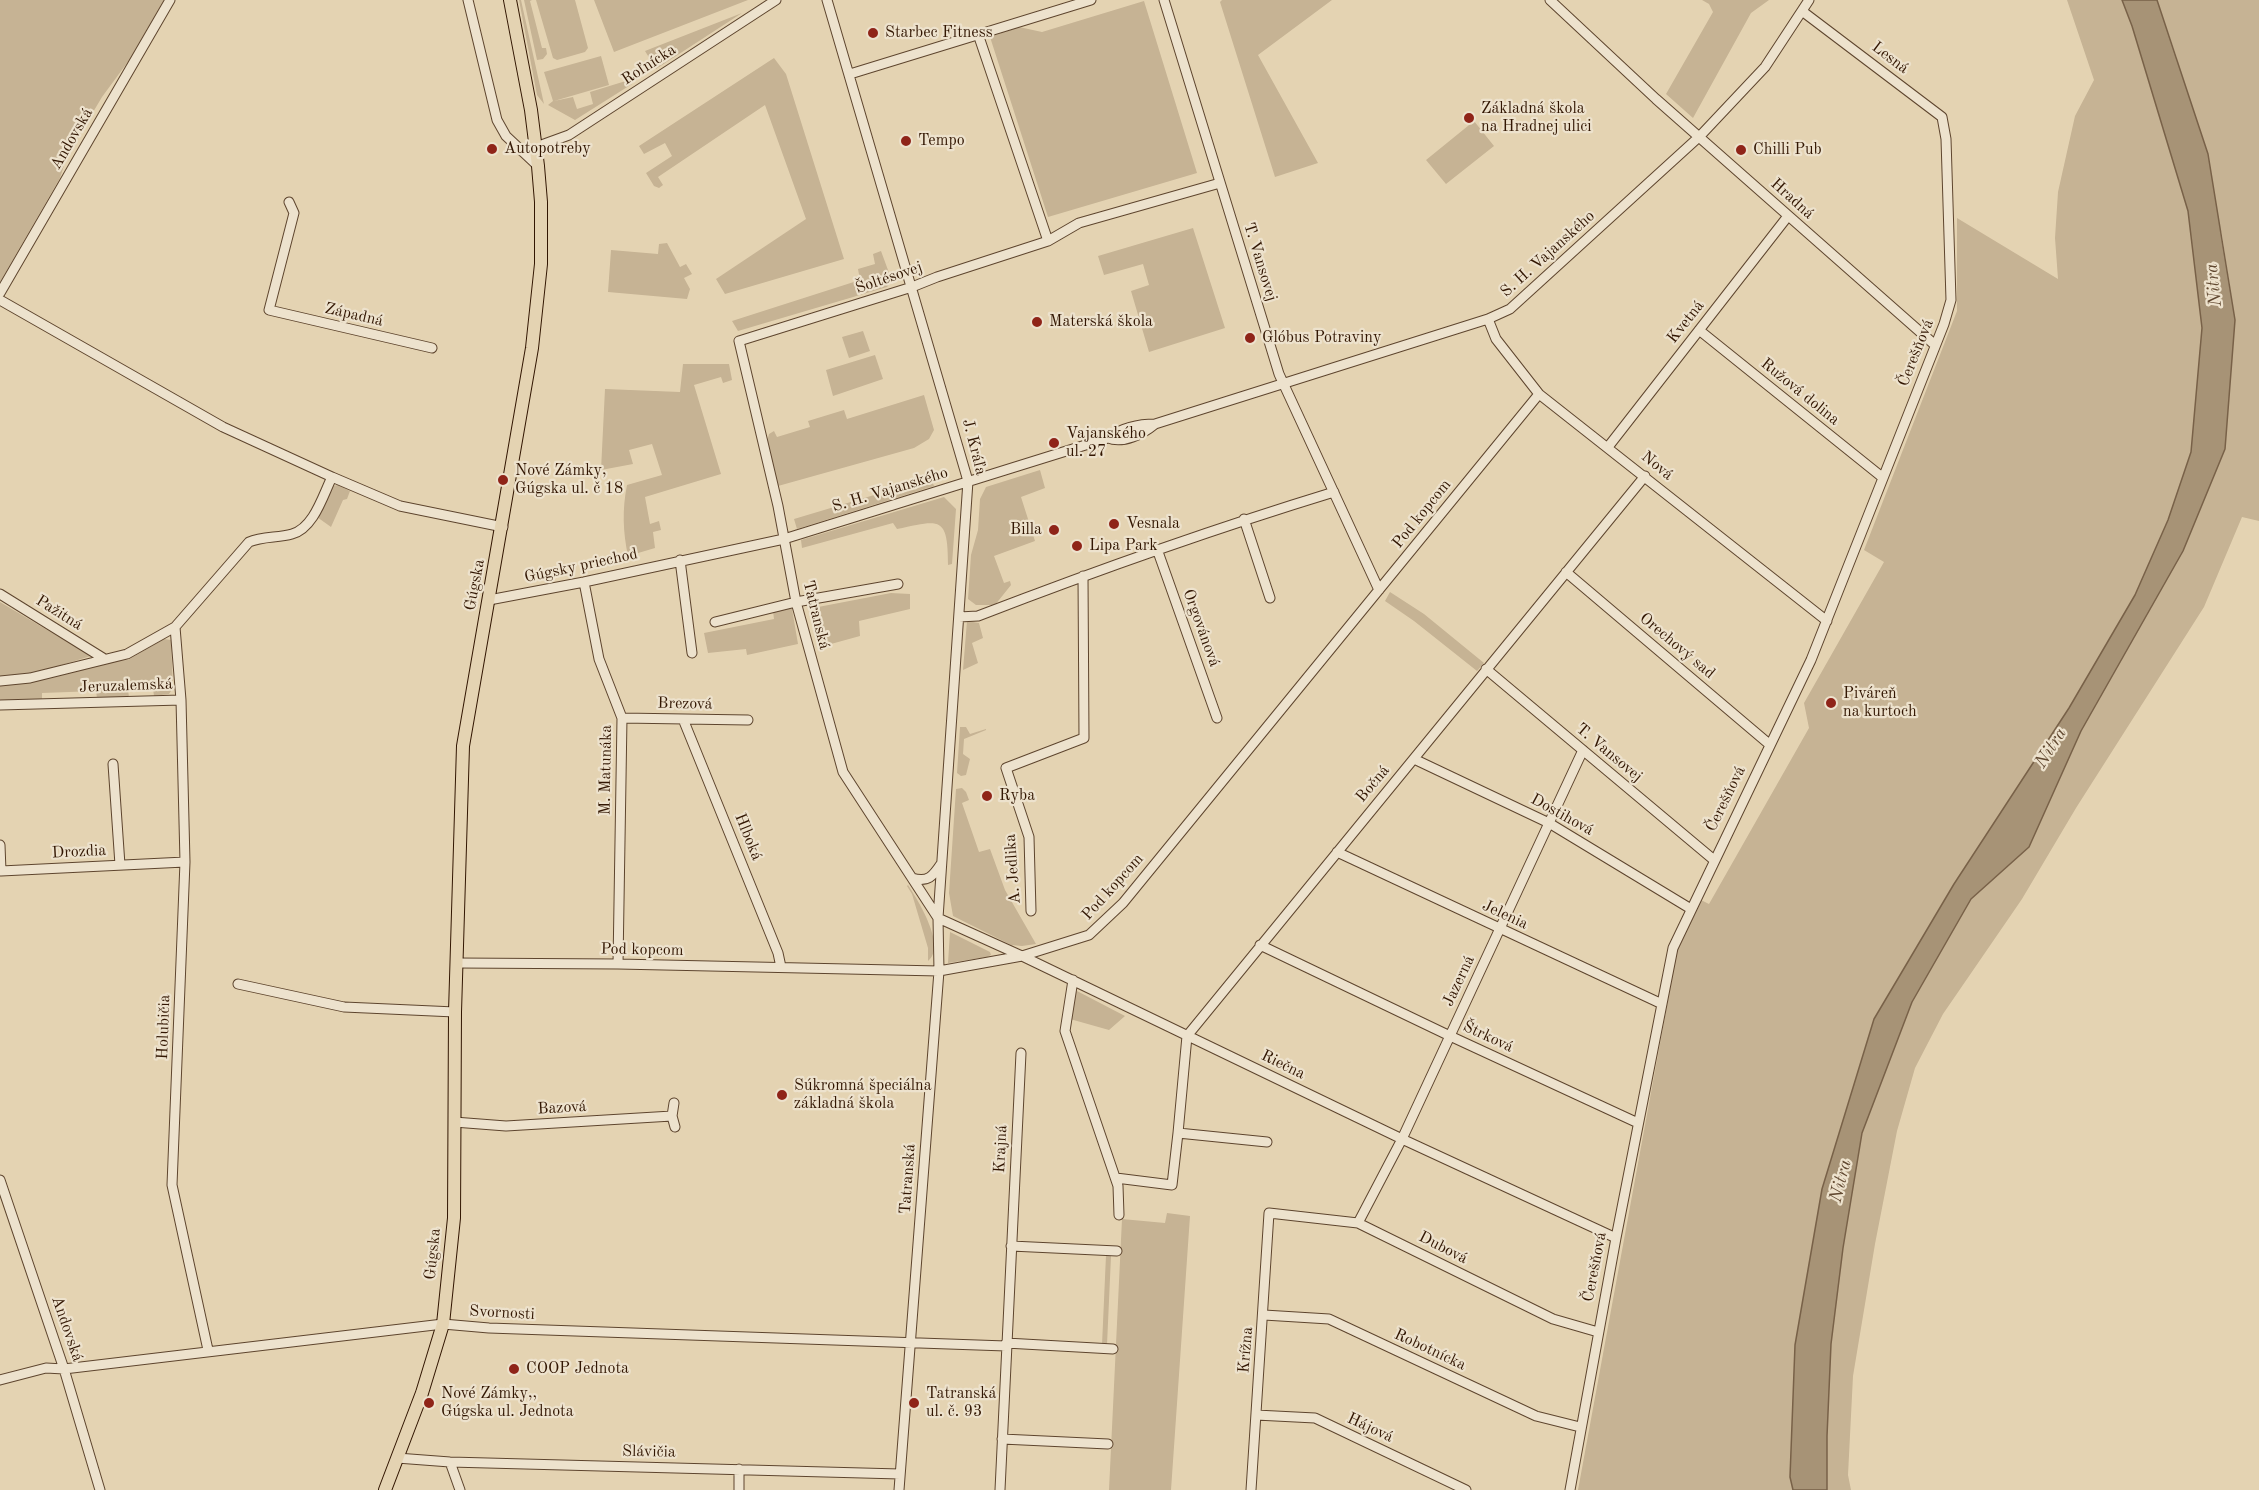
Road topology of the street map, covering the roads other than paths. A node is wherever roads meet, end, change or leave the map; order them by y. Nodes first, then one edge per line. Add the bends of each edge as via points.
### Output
1 (170, 0) edge
2 (468, 0) edge
3 (510, 0) edge
4 (776, 0) edge
5 (827, 0) edge
6 (1091, 0) edge
7 (1164, 0) edge
8 (1550, 0) edge
9 (1809, 0) edge
10 (1802, 11) junction
11 (978, 34) junction
12 (850, 74) junction
13 (1700, 136) junction
14 (1946, 139) joint
15 (536, 147) junction
16 (538, 166) junction
17 (1220, 183) junction
18 (289, 202) dead end
19 (1788, 216) junction
20 (1048, 241) junction
21 (912, 287) junction
22 (0, 292) edge
23 (0, 300) edge
24 (1488, 319) junction
25 (1699, 330) junction
26 (739, 341) joint
27 (1935, 345) junction
28 (432, 348) dead end
29 (1283, 384) junction
30 (1539, 394) junction
31 (1608, 447) junction
32 (1645, 476) junction
33 (332, 477) junction
34 (1882, 477) junction
35 (968, 481) junction
36 (1334, 492) junction
37 (1244, 519) junction
38 (503, 527) junction
39 (784, 539) junction
40 (1156, 549) junction
41 (680, 560) junction
42 (1566, 572) junction
43 (1083, 576) junction
44 (584, 582) junction
45 (898, 584) dead end
46 (1379, 590) junction
47 (0, 594) edge
48 (1270, 598) dead end
49 (489, 600) junction
50 (796, 602) junction
51 (959, 617) junction
52 (1827, 621) junction
53 (715, 622) dead end
54 (175, 627) junction
55 (692, 652) dead end
56 (103, 658) junction
57 (1486, 669) junction
58 (0, 681) edge
59 (181, 700) junction
60 (0, 705) edge
61 (622, 718) junction
62 (1217, 718) dead end
63 (683, 719) junction
64 (748, 720) dead end
65 (1769, 744) junction
66 (1583, 750) junction
67 (1414, 759) junction
68 (113, 764) dead end
69 (1549, 823) junction
70 (0, 845) edge
71 (1337, 852) junction
72 (1714, 860) junction
73 (185, 862) junction
74 (942, 863) junction
75 (120, 865) junction
76 (912, 878) junction
77 (1691, 909) junction
78 (1031, 911) dead end
79 (938, 918) junction
80 (1500, 929) junction
81 (1260, 945) junction
82 (1022, 956) junction
83 (457, 963) junction
84 (618, 964) junction
85 (781, 968) junction
86 (939, 970) junction
87 (1073, 980) junction
88 (238, 984) dead end
89 (1662, 1004) junction
90 (455, 1012) junction
91 (1187, 1036) junction
92 (1450, 1036) junction
93 (1021, 1053) dead end
94 (674, 1103) dead end
95 (672, 1116) junction
96 (454, 1122) junction
97 (1638, 1123) junction
98 (675, 1127) dead end
99 (1178, 1133) junction
100 (1402, 1139) junction
101 (1267, 1142) dead end
102 (1116, 1178) junction
103 (0, 1180) edge
104 (1269, 1213) joint
105 (1119, 1215) dead end
106 (1358, 1222) junction
107 (1616, 1238) junction
108 (1011, 1246) junction
109 (1117, 1251) dead end
110 (1264, 1315) junction
111 (443, 1324) junction
112 (1598, 1332) junction
113 (911, 1343) junction
114 (1006, 1345) junction
115 (1113, 1348) dead end
116 (208, 1350) junction
117 (64, 1369) junction
118 (0, 1380) edge
119 (1256, 1415) junction
120 (1580, 1427) junction
121 (1002, 1438) junction
122 (1108, 1444) dead end
123 (397, 1458) junction
124 (450, 1462) junction
125 (739, 1470) junction
126 (900, 1474) junction
127 (100, 1490) edge
128 (386, 1490) edge
129 (460, 1490) edge
130 (739, 1490) edge
131 (899, 1490) edge
132 (1000, 1490) edge
133 (1251, 1490) edge
134 (1466, 1490) edge
135 (1570, 1490) edge

1 - 22 street, Andovská
2 - 16 street via 497,120 506,136
3 - 15 main road, Gúgska
4 - 15 street, Roľnícka via 569,135
5 - 12 street, J. Kráľa
6 - 11 street
7 - 17 street, T. Vansovej
8 - 13 street, Hradná
9 - 10 street, S. H. Vajanského
10 - 13 street, S. H. Vajanského via 1765,67
10 - 14 street, Lesná via 1937,112 1945,125
11 - 12 street
11 - 20 street
12 - 21 street, J. Kráľa
13 - 19 street, Hradná
13 - 24 street, S. H. Vajanského via 1510,309
14 - 27 street, Čerešňová via 1951,300
15 - 16 main road, Gúgska
16 - 38 main road, Gúgska via 541,264 535,331
17 - 20 street, Šoltésovej via 1079,223
17 - 29 street, T. Vansovej
18 - 28 street, Západná via 294,213 269,310
19 - 25 street, Kvetná
19 - 27 street, Hradná
20 - 21 street, Šoltésovej
21 - 26 street, Šoltésovej
21 - 35 street, J. Kráľa
23 - 33 street via 223,427
24 - 29 street, S. H. Vajanského
24 - 30 street, Nová via 1496,339
25 - 31 street, Kvetná
25 - 34 street, Ružová dolina
26 - 39 street, Tatranská
27 - 34 street, Čerešňová
29 - 35 street, S. H. Vajanského
29 - 36 street, T. Vansovej
30 - 31 street, Nová
30 - 46 street, Pod kopcom
31 - 32 street, Nová
32 - 42 street, Bočná
32 - 52 street, Nová
33 - 38 street via 400,506
33 - 54 street, Jeruzalemská via 303,529 249,542
34 - 52 street, Čerešňová
35 - 39 street, S. H. Vajanského
35 - 51 street, J. Kráľa
36 - 37 street
36 - 46 street, T. Vansovej
37 - 40 street
37 - 48 street
38 - 49 main road, Gúgska
39 - 41 street, Gúgsky priechod
39 - 50 street, Tatranská
40 - 43 street
40 - 62 street, Orgovánová
41 - 44 street, Gúgsky priechod
41 - 55 street
42 - 57 street, Bočná
42 - 65 street, Orechový sad
43 - 51 street via 978,616
43 - 78 street, A. Jedlika via 1084,738 1006,768 1029,837
44 - 49 street, Gúgsky priechod
44 - 61 street, M. Matunáka via 599,659
45 - 50 street
46 - 82 street, Pod kopcom via 1123,903 1089,935
47 - 56 street, Pažitná
49 - 83 main road, Gúgska via 463,746
50 - 53 street
50 - 76 street, Tatranská via 843,772
51 - 74 street, J. Kráľa
52 - 65 street, Čerešňová
54 - 56 street, Jeruzalemská via 127,654
54 - 59 street, Jeruzalemská
56 - 58 street, Jeruzalemská via 30,678
57 - 66 street, T. Vansovej
57 - 67 street, Bočná
59 - 60 street, Jeruzalemská
59 - 73 street, Holubičia
61 - 63 street, Brezová
61 - 84 street, M. Matunáka
63 - 64 street, Brezová
63 - 85 street, Hlboká
65 - 72 street, Čerešňová
66 - 69 street, Jazerná
66 - 72 street, T. Vansovej
67 - 69 street, Dostihová
67 - 71 street, Bočná
68 - 75 street
69 - 77 street, Dostihová
69 - 80 street, Jazerná
70 - 75 street, Drozdia via 1,871
71 - 80 street, Jelenia
71 - 81 street, Bočná
72 - 77 street, Čerešňová
73 - 75 street, Drozdia
73 - 116 street, Holubičia via 172,1185
74 - 76 street via 931,878
74 - 79 street, J. Kráľa
76 - 79 street, Tatranská
77 - 89 street, Čerešňová via 1673,948
79 - 82 street, Riečna
79 - 86 street, Tatranská
80 - 89 street, Jelenia
80 - 92 street, Jazerná
81 - 91 street, Bočná
81 - 92 street, Štrková
82 - 86 street, Pod kopcom
82 - 87 street, Riečna
83 - 84 street, Pod kopcom
83 - 90 main road, Gúgska
84 - 85 street, Pod kopcom
85 - 86 street, Pod kopcom
86 - 113 street, Tatranská
87 - 91 street, Riečna
87 - 102 street via 1065,1031
88 - 90 street via 344,1007
89 - 97 street, Čerešňová
90 - 96 main road, Gúgska
91 - 99 street
91 - 100 street, Riečna
92 - 97 street, Štrková
92 - 100 street, Jazerná
93 - 108 street, Krajná
94 - 95 street
95 - 96 street, Bazová via 506,1126
95 - 98 street
96 - 111 main road, Gúgska via 454,1218
97 - 107 street, Čerešňová
99 - 101 street
99 - 102 street via 1172,1185
100 - 106 street, Jazerná
100 - 107 street, Riečna
102 - 105 street
103 - 117 street, Andovská
104 - 106 street, Dubová
104 - 110 street, Krížna
106 - 112 street, Dubová via 1553,1320
107 - 112 street, Čerešňová
108 - 109 street
108 - 114 street, Krajná
110 - 119 street, Krížna
110 - 120 street, Robotnícka via 1329,1319 1536,1416
111 - 113 street, Svornosti
111 - 116 street, Svornosti
111 - 123 main road, Gúgska
112 - 120 street, Čerešňová
113 - 114 street, Svornosti
113 - 126 street, Tatranská
114 - 115 street
114 - 121 street, Krajná
116 - 117 street, Svornosti
117 - 118 street, Svornosti via 46,1368
117 - 127 street, Andovská
119 - 133 street, Krížna
119 - 134 street, Hájová via 1315,1418
120 - 135 street, Čerešňová
121 - 122 street
121 - 132 street, Krajná
123 - 124 street, Slávičia
123 - 128 main road, Gúgska
124 - 125 street, Slávičia
124 - 129 street
125 - 126 street, Slávičia
125 - 130 street
126 - 131 street, Tatranská

